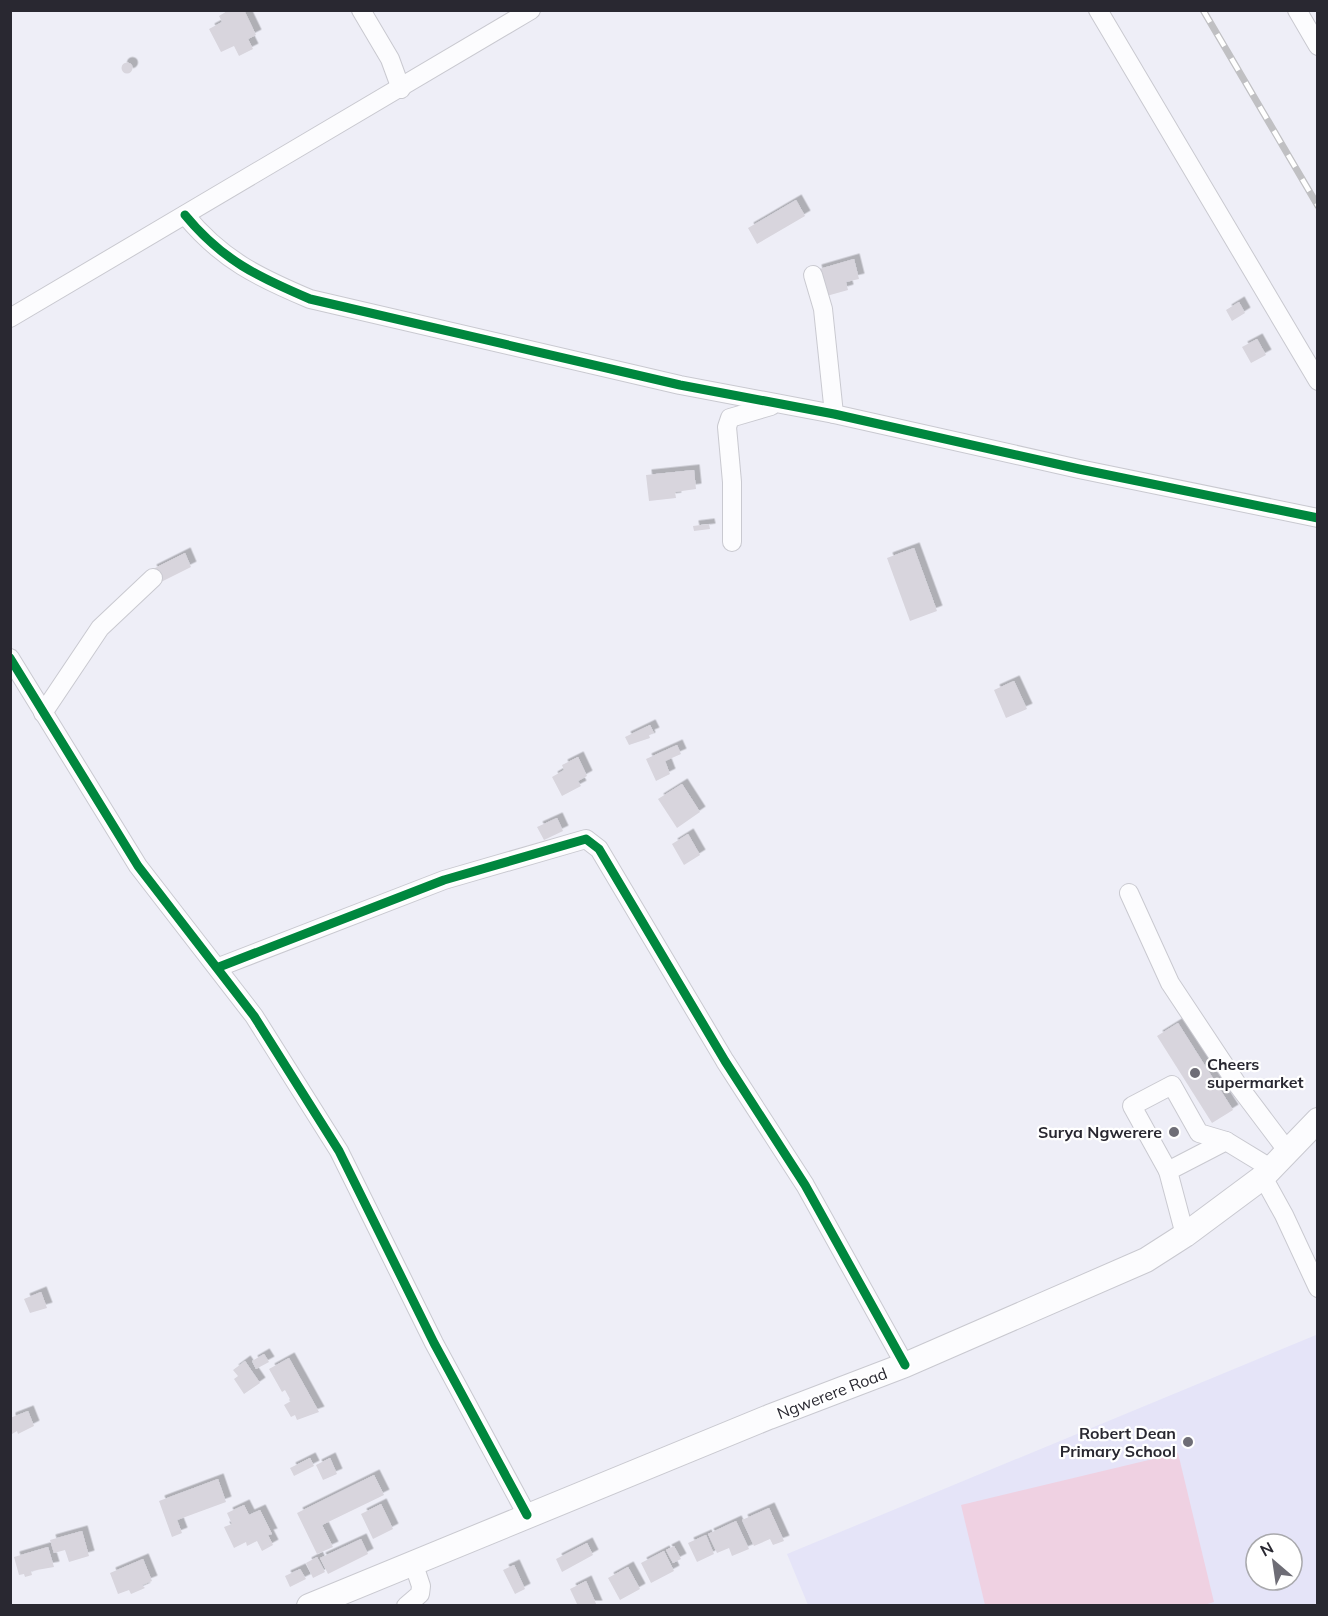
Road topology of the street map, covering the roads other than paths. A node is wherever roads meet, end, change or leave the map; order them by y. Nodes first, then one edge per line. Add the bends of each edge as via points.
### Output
1 (361, 10) edge
2 (531, 10) edge
3 (1098, 10) edge
4 (1297, 10) edge
5 (1317, 46) edge
6 (401, 89) junction
7 (185, 215) junction
8 (813, 275) dead end
9 (10, 318) edge
10 (1317, 381) edge
11 (788, 405) junction
12 (834, 414) junction
13 (1317, 518) edge
14 (732, 542) dead end
15 (153, 578) dead end
16 (10, 658) edge
17 (43, 713) junction
18 (1129, 893) dead end
19 (219, 967) junction
20 (1317, 1120) edge
21 (1226, 1141) junction
22 (1274, 1166) junction
23 (1168, 1172) junction
24 (1185, 1235) junction
25 (1317, 1288) edge
26 (905, 1365) junction
27 (527, 1515) junction
28 (413, 1562) junction
29 (309, 1605) edge
30 (406, 1605) edge

1 - 6 street via 390,59
2 - 6 street
3 - 10 street
4 - 5 street
6 - 7 street
7 - 9 street
7 - 11 street via 221,253 265,280 310,299 680,385
8 - 12 street via 823,309
11 - 12 street
11 - 14 street via 763,406 730,418 727,427
12 - 13 street
15 - 17 street via 100,628
16 - 17 street
17 - 19 street via 138,866
18 - 22 street via 1170,982 1237,1084
19 - 26 street via 444,880 586,839 599,849 725,1061 805,1185
19 - 27 street via 288,1066 339,1151 434,1342
20 - 22 main road, Ngwerere Road
21 - 22 street
21 - 23 street
21 - 23 street via 1199,1133 1172,1084 1132,1106
22 - 24 main road, Ngwerere Road
22 - 25 street via 1284,1215
23 - 24 street
24 - 26 main road, Ngwerere Road via 1146,1260
26 - 27 main road, Ngwerere Road
27 - 28 main road, Ngwerere Road
28 - 29 main road, Ngwerere Road
28 - 30 street via 420,1594

